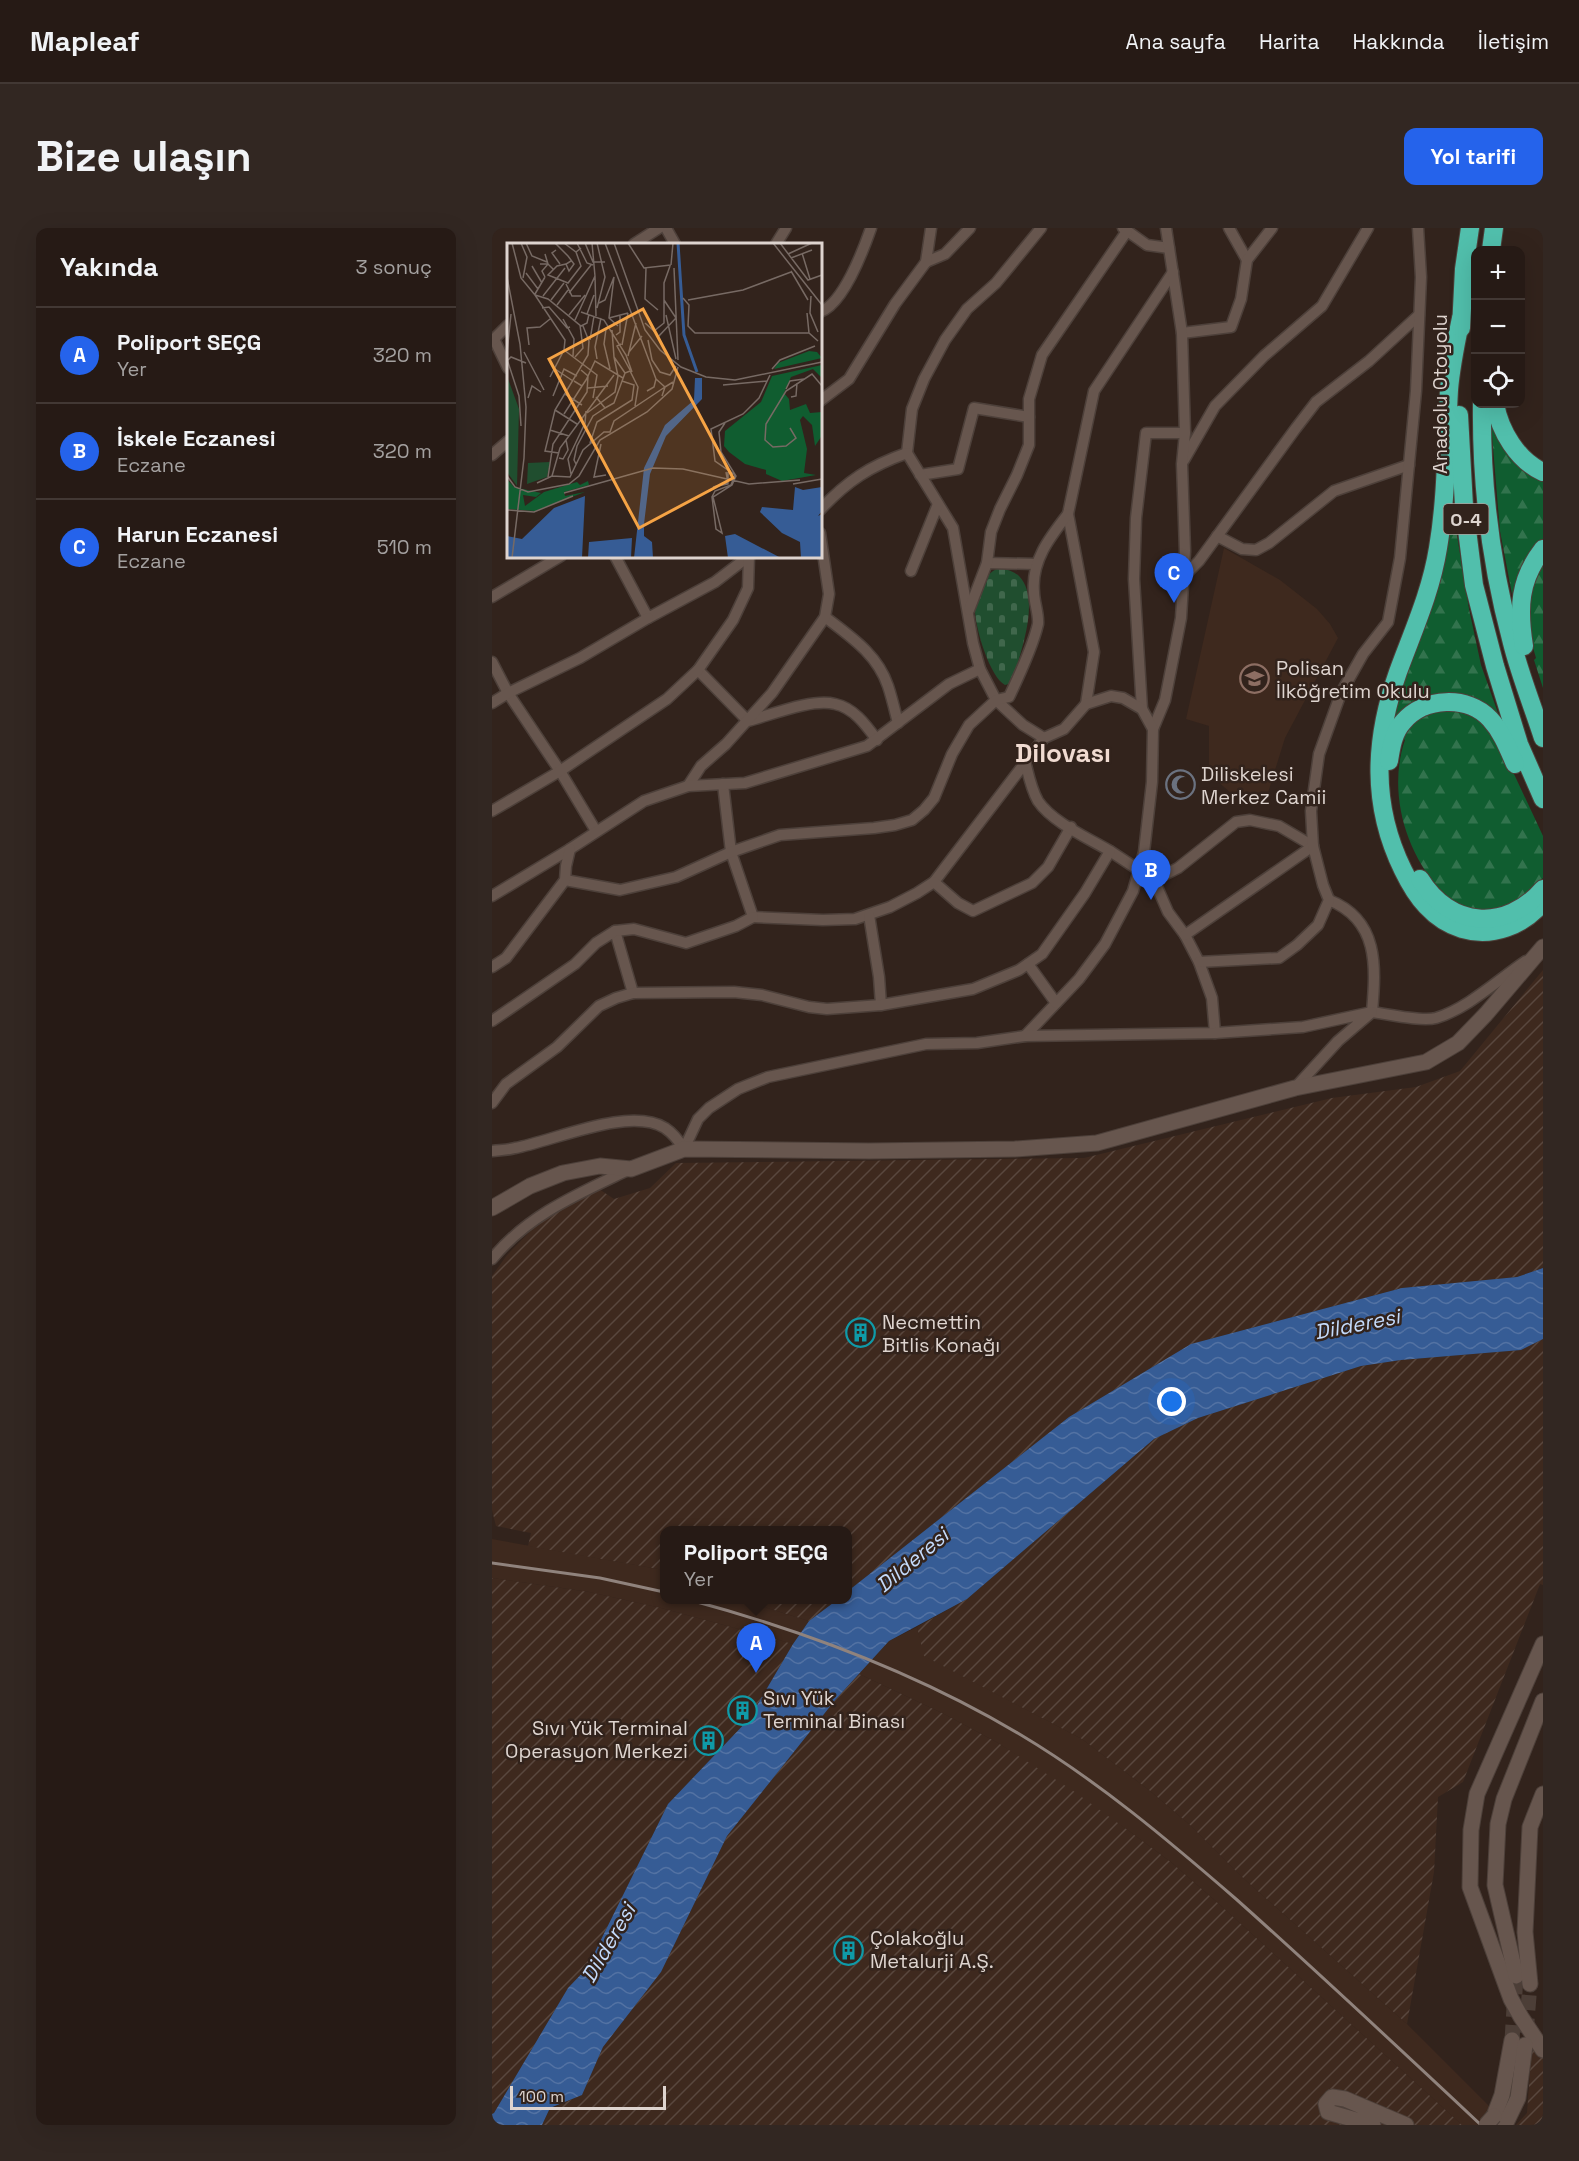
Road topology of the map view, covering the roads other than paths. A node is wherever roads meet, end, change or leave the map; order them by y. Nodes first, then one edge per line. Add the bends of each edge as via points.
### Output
1 (660, 228) edge
2 (666, 228) edge
3 (786, 228) edge
4 (871, 228) edge
5 (931, 228) edge
6 (970, 228) edge
7 (1041, 228) edge
8 (1166, 228) edge
9 (1229, 228) edge
10 (1272, 228) edge
11 (1368, 228) edge
12 (1418, 228) edge
13 (1470, 228) edge
14 (1495, 228) edge
15 (1125, 230) edge
16 (636, 243) edge
17 (674, 243) edge
18 (777, 243) edge
19 (1492, 246) edge
20 (1497, 246) edge
21 (1169, 248) junction
22 (1247, 260) junction
23 (926, 262) junction
24 (1173, 272) junction
25 (822, 312) edge
26 (1419, 315) junction
27 (1461, 318) junction
28 (507, 326) edge
29 (1182, 333) junction
30 (493, 340) edge
31 (507, 366) edge
32 (822, 399) edge
33 (1482, 408) edge
34 (1497, 408) edge
35 (1029, 417) junction
36 (1185, 433) junction
37 (507, 442) edge
38 (907, 453) junction
39 (492, 455) edge
40 (1182, 464) junction
41 (1409, 465) junction
42 (1543, 472) edge
43 (920, 475) junction
44 (938, 504) junction
45 (822, 508) edge
46 (1068, 514) junction
47 (1217, 536) junction
48 (822, 547) edge
49 (1543, 549) edge
50 (558, 558) edge
51 (616, 558) edge
52 (746, 558) edge
53 (749, 558) edge
54 (987, 563) junction
55 (1036, 564) junction
56 (910, 571) dead end
57 (1184, 577) junction
58 (492, 597) edge
59 (969, 610) junction
60 (825, 617) junction
61 (648, 618) junction
62 (492, 662) edge
63 (980, 669) junction
64 (698, 670) junction
65 (508, 693) junction
66 (996, 700) junction
67 (492, 704) edge
68 (1086, 704) junction
69 (1543, 708) edge
70 (1142, 709) junction
71 (748, 721) junction
72 (898, 723) junction
73 (1153, 729) junction
74 (1044, 738) junction
75 (1543, 738) edge
76 (877, 740) junction
77 (1025, 761) junction
78 (560, 771) junction
79 (723, 784) junction
80 (688, 786) junction
81 (1543, 799) edge
82 (1543, 811) edge
83 (492, 812) edge
84 (1071, 827) junction
85 (596, 831) junction
86 (1313, 846) junction
87 (570, 849) junction
88 (1110, 851) junction
89 (731, 852) junction
90 (1140, 870) junction
91 (566, 880) junction
92 (1154, 880) junction
93 (934, 882) junction
94 (1543, 889) edge
95 (492, 896) edge
96 (1329, 900) junction
97 (1543, 903) edge
98 (869, 915) junction
99 (753, 917) junction
100 (615, 931) junction
101 (1185, 935) junction
102 (1542, 949) edge
103 (1199, 963) junction
104 (1028, 964) junction
105 (492, 967) edge
106 (633, 993) junction
107 (1056, 1003) junction
108 (881, 1005) junction
109 (1372, 1012) junction
110 (492, 1021) edge
111 (1215, 1033) junction
112 (1025, 1036) junction
113 (1295, 1088) junction
114 (492, 1103) edge
115 (684, 1149) junction
116 (492, 1151) edge
117 (631, 1169) junction
118 (492, 1209) edge
119 (492, 1259) edge
120 (1543, 1644) edge
121 (1543, 1701) edge
122 (1543, 1794) edge
123 (1516, 1976) tunnel mouth
124 (1530, 1984) tunnel mouth
125 (1519, 2043) tunnel mouth
126 (1543, 2049) edge
127 (1498, 2123) edge
128 (1373, 2125) edge
129 (1406, 2125) edge

1 - 16 street
2 - 17 street
3 - 18 street
4 - 25 street via 841,295
5 - 23 street
6 - 23 street via 945,254
7 - 38 street via 996,283 967,309 945,340 912,409
8 - 21 street
9 - 22 street
10 - 22 street
11 - 40 street via 1322,306 1264,356 1215,406
12 - 26 street
13 - 27 highway, Anadolu Otoyolu / O-4
14 - 19 highway
14 - 20 highway
15 - 21 street via 1147,245
15 - 35 street via 1042,355 1029,399
21 - 24 street
22 - 29 street via 1241,299 1231,327
23 - 32 street via 849,379
24 - 29 street
24 - 46 street via 1094,391
26 - 41 street
26 - 47 street via 1316,402
27 - 81 highway, Anadolu Otoyolu / O-4 via 1459,425 1474,585 1519,744
27 - 97 highway via 1449,387 1442,525 1435,568 1384,717 1378,760 1382,800 1395,854 1412,887 1428,909 1451,926 1491,932 1526,919
28 - 30 street
29 - 36 street
30 - 31 street
33 - 75 highway, O-4 via 1483,470 1497,573 1512,643
34 - 42 highway via 1504,434 1522,457
35 - 43 street via 974,408 958,470
35 - 54 street via 1029,445 991,532
36 - 40 street
36 - 70 street via 1146,433 1136,518 1134,579
37 - 39 street
38 - 43 street
38 - 45 street via 882,462 841,488
40 - 57 street
41 - 47 street via 1334,491 1256,550 1242,549
41 - 86 street via 1401,558 1388,622 1363,654 1341,693 1319,753 1311,811
43 - 44 street
44 - 56 street
44 - 59 street via 953,528
46 - 55 street via 1048,538
46 - 68 street via 1094,652
47 - 57 street
48 - 60 street via 829,594
49 - 69 highway via 1525,579 1520,620
50 - 58 street
51 - 61 street
52 - 61 street via 715,582
53 - 64 street via 748,588 733,620
54 - 55 street
54 - 59 street
55 - 66 street via 1033,590 1038,622 1010,697
57 - 73 street via 1181,618 1165,700
59 - 63 street
60 - 71 street
60 - 72 street via 876,661 888,685
61 - 65 street via 580,658
62 - 65 street
63 - 66 street
63 - 72 street via 949,684
64 - 71 street
64 - 78 street via 667,699
65 - 67 street
65 - 78 street
66 - 74 street
66 - 89 street via 969,725 934,798 912,820 873,828 780,835
68 - 70 street via 1111,696
68 - 74 street via 1064,729
70 - 73 street
71 - 76 street via 805,705 834,703 850,710
71 - 80 street via 701,766
72 - 76 street
73 - 90 street via 1152,782
74 - 77 street
76 - 79 street via 838,756 745,783
77 - 84 street via 1038,801
77 - 93 street
78 - 83 street
78 - 85 street
79 - 80 street
79 - 89 street
80 - 85 street via 644,801
82 - 94 highway via 1490,718 1473,707 1452,701 1427,706 1401,724 1389,761 1391,796 1397,830 1428,891 1446,908 1482,919 1520,910
84 - 88 street
84 - 93 street via 1048,867 1032,883 973,911
85 - 87 street
86 - 92 street via 1280,826 1250,820 1236,822 1178,868
86 - 96 street
86 - 101 street
87 - 91 street
87 - 95 street
88 - 90 street
88 - 104 street via 1042,954
89 - 91 street via 676,877 621,890
89 - 99 street
90 - 92 street
90 - 107 street via 1105,944
91 - 105 street via 506,958
92 - 101 street via 1168,912
93 - 98 street
96 - 103 street via 1318,925 1279,958
96 - 109 street via 1357,917 1368,938 1373,959
98 - 99 street via 823,920
98 - 108 street
99 - 100 street via 686,943 634,929
100 - 106 street
100 - 110 street via 575,964
101 - 103 street
102 - 109 street via 1464,1005 1435,1019
102 - 113 main road via 1458,1043 1426,1062
103 - 111 street via 1212,998
104 - 107 street
104 - 108 street via 973,989
106 - 108 street via 762,994 827,1009
106 - 114 street via 599,1006 557,1047 506,1084
107 - 112 street
109 - 111 street via 1303,1027
109 - 113 street via 1338,1041
111 - 112 street
112 - 115 street via 977,1043 926,1044 768,1077 738,1089 709,1108 698,1119
113 - 115 main road via 1097,1143 1016,1149
115 - 116 street via 664,1127 637,1121 594,1126
115 - 117 main road
117 - 118 main road via 600,1166 563,1173 530,1186
117 - 119 street via 534,1219
120 - 126 main road via 1477,1794 1471,1830 1470,1887 1511,2000
121 - 123 main road via 1498,1824 1495,1885
122 - 124 main road via 1530,1827 1525,1932
125 - 127 main road via 1502,2095
128 - 129 main road via 1328,2112 1326,2104 1332,2097 1345,2098

